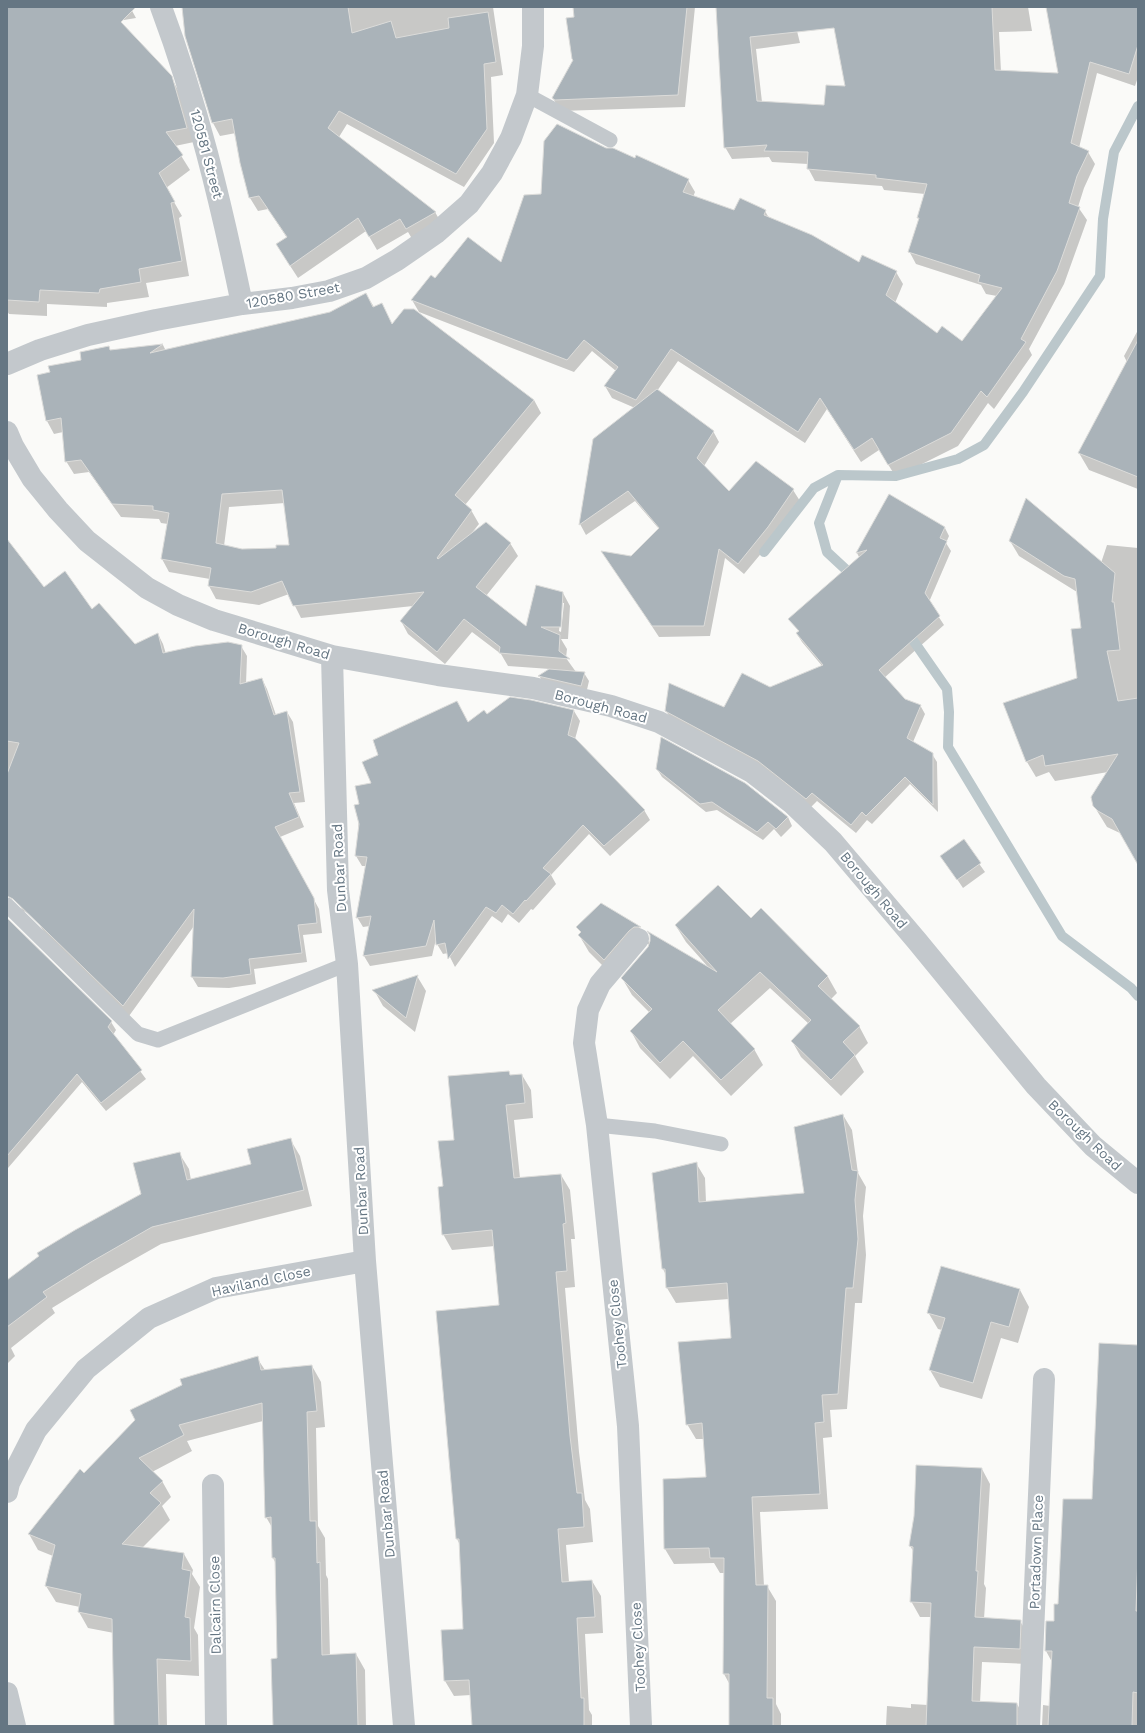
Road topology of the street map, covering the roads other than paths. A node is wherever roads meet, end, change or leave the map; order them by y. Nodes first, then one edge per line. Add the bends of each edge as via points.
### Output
1 (160, 7) edge
2 (533, 7) edge
3 (527, 95) junction
4 (610, 140) dead end
5 (242, 304) junction
6 (7, 364) edge
7 (7, 432) edge
8 (332, 656) junction
9 (7, 905) edge
10 (638, 939) dead end
11 (347, 964) junction
12 (597, 1126) junction
13 (721, 1144) dead end
14 (1138, 1183) edge
15 (365, 1261) junction
16 (1044, 1378) dead end
17 (213, 1485) dead end
18 (7, 1492) edge
19 (7, 1693) edge
20 (14, 1726) edge
21 (216, 1726) edge
22 (404, 1726) edge
23 (641, 1726) edge
24 (1029, 1726) edge

1 - 5 street, 120581 Street via 192,99 224,217
2 - 3 street, 120580 Street via 533,46
3 - 4 lane
3 - 5 street, 120580 Street via 511,138 492,173 469,204 436,233 366,278 329,291
5 - 6 street, 120580 Street via 88,336 40,350
7 - 8 street, Borough Road via 32,478 58,510 87,541 147,588 214,620
8 - 11 street, Dunbar Road via 338,890
8 - 14 street, Borough Road via 438,675 533,688 610,706 659,722 752,772 792,803 833,842 1036,1086 1093,1146
9 - 11 lane via 138,1034 158,1040
10 - 12 street, Toohey Close via 600,984 588,1010 584,1043
11 - 15 street, Dunbar Road
12 - 13 lane via 655,1131
12 - 23 street, Toohey Close via 628,1426
15 - 18 street, Haviland Close via 216,1288 149,1318 86,1369 41,1424 9,1483
15 - 22 street, Dunbar Road
16 - 24 street, Portadown Place
17 - 21 street, Dalcairn Close
19 - 20 street

